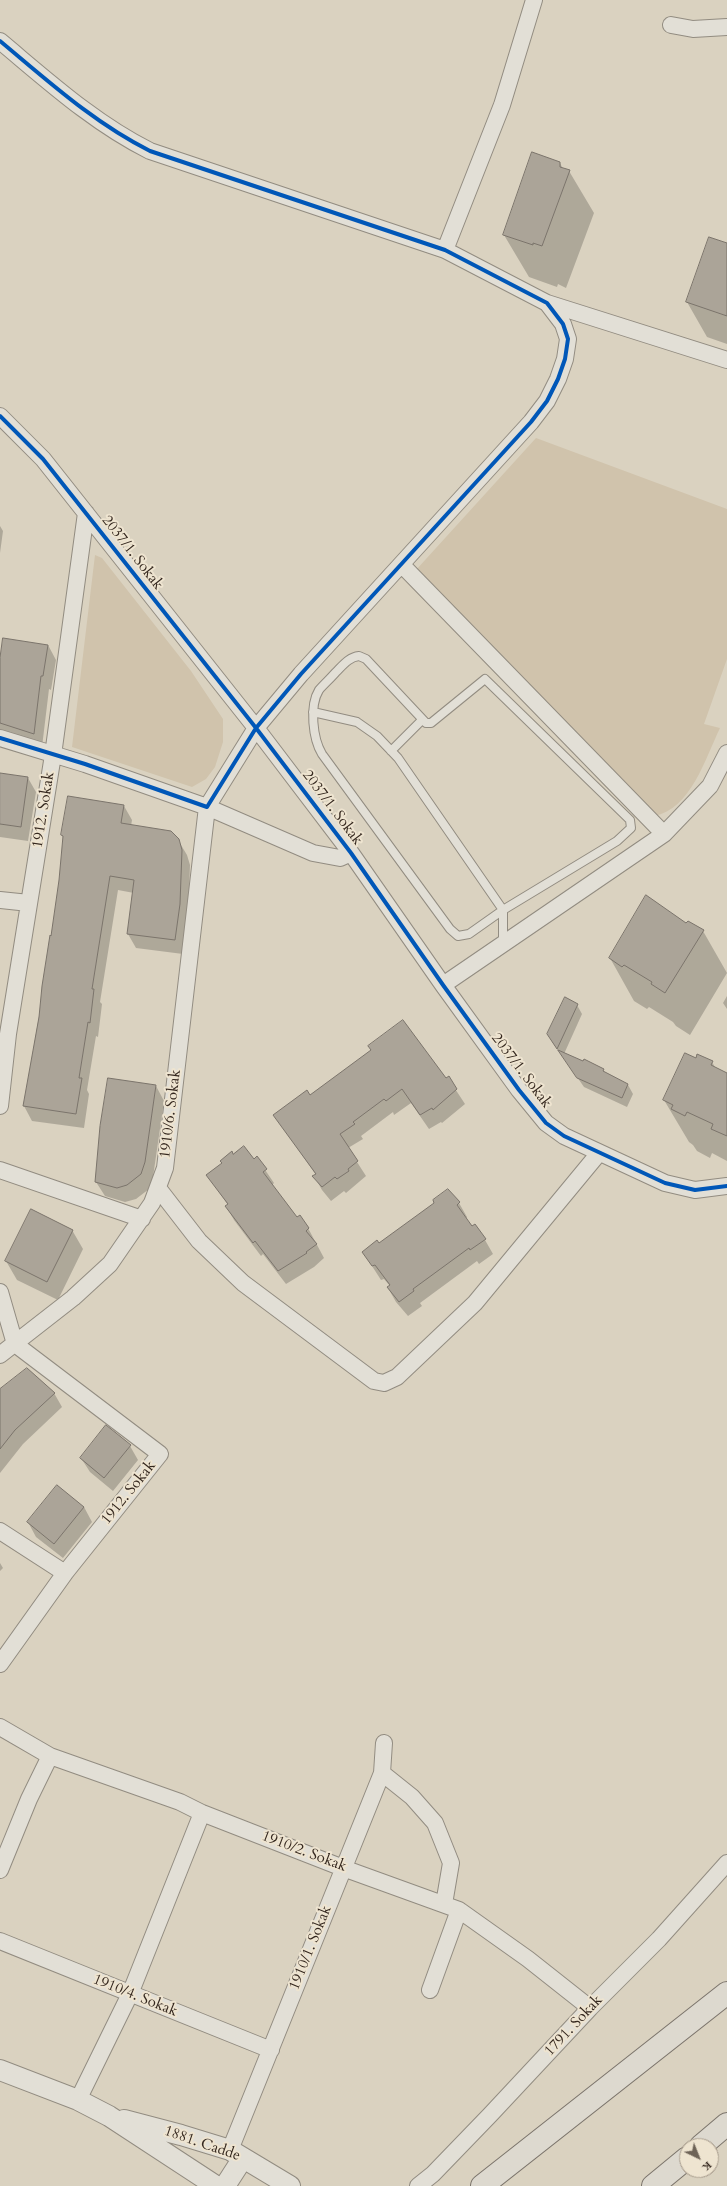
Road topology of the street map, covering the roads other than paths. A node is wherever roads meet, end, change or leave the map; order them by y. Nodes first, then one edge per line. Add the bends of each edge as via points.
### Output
1 (534, 0) edge
2 (671, 25) dead end
3 (727, 27) edge
4 (0, 41) edge
5 (445, 250) junction
6 (547, 303) junction
7 (727, 360) edge
8 (0, 416) edge
9 (86, 513) junction
10 (402, 565) junction
11 (313, 712) junction
12 (422, 720) junction
13 (256, 728) junction
14 (0, 738) edge
15 (391, 751) junction
16 (727, 753) edge
17 (53, 755) junction
18 (727, 772) edge
19 (710, 786) junction
20 (207, 807) junction
21 (664, 834) junction
22 (351, 853) junction
23 (0, 900) edge
24 (29, 904) junction
25 (503, 910) junction
26 (503, 942) junction
27 (443, 985) junction
28 (7, 1001) edge
29 (0, 1106) edge
30 (599, 1153) junction
31 (0, 1170) edge
32 (727, 1186) edge
33 (158, 1188) junction
34 (142, 1219) junction
35 (0, 1292) edge
36 (15, 1344) junction
37 (0, 1356) edge
38 (0, 1531) edge
39 (65, 1573) junction
40 (0, 1664) edge
41 (0, 1727) edge
42 (384, 1743) dead end
43 (50, 1756) junction
44 (382, 1774) junction
45 (202, 1812) junction
46 (6, 1836) edge
47 (727, 1864) edge
48 (343, 1868) junction
49 (0, 1870) edge
50 (444, 1904) junction
51 (459, 1910) junction
52 (0, 1941) edge
53 (430, 1990) dead end
54 (727, 1993) edge
55 (130, 1994) junction
56 (590, 2008) junction
57 (271, 2050) junction
58 (0, 2070) edge
59 (78, 2100) junction
60 (109, 2116) junction
61 (727, 2124) edge
62 (710, 2138) edge
63 (237, 2154) junction
64 (679, 2165) edge
65 (270, 2181) edge
66 (216, 2186) edge
67 (226, 2186) edge
68 (290, 2186) edge
69 (418, 2186) edge
70 (482, 2186) edge
71 (654, 2186) edge

1 - 5 street via 502,105
2 - 3 street via 693,29
4 - 5 street via 94,118 125,139 150,151
5 - 6 street
6 - 7 street
6 - 10 street via 563,324 568,339 565,359 547,401
8 - 9 street, 2037/1. Sokak via 43,459
9 - 13 street, 2037/1. Sokak
9 - 17 street, 1912. Sokak
10 - 13 street via 301,674
10 - 21 street
11 - 12 lane via 319,691 344,664 352,657 358,656 366,659
11 - 15 lane via 357,722 377,736
11 - 25 lane via 317,743 322,754 455,935 468,934
12 - 15 lane
12 - 25 lane via 431,723 485,679 630,820 631,828 617,841
13 - 20 street
13 - 22 street, 2037/1. Sokak
14 - 17 street
15 - 25 lane
16 - 19 street
17 - 20 street
17 - 24 street, 1912. Sokak
18 - 19 street
19 - 21 street
20 - 22 street via 313,853 340,858
20 - 33 street, 1910/6. Sokak via 165,1168
21 - 26 street
22 - 27 street, 2037/1. Sokak
23 - 24 street
24 - 28 street, 1912. Sokak
25 - 26 lane
26 - 27 street
27 - 30 street, 2037/1. Sokak via 546,1123 564,1136
28 - 29 street, 1912. Sokak
30 - 32 street, 2037/1. Sokak via 665,1183 695,1190
30 - 33 street via 475,1303 397,1377 384,1383 374,1381 242,1283 199,1241
31 - 34 street
33 - 34 street, 1910/6. Sokak
34 - 36 street, 1910/6. Sokak via 110,1264 73,1298
35 - 36 street
36 - 37 street, 1910/6. Sokak
36 - 39 street, 1912. Sokak via 160,1454
38 - 39 street
39 - 40 street, 1912. Sokak
41 - 43 street, 1910/2. Sokak
42 - 44 street, 1910/1. Sokak
43 - 45 street, 1910/2. Sokak
43 - 46 street
44 - 48 street, 1910/1. Sokak
44 - 50 street via 412,1797 435,1823 451,1863
45 - 48 street, 1910/2. Sokak
45 - 55 street
46 - 49 street
47 - 56 street, 1791. Sokak via 659,1939
48 - 50 street, 1910/2. Sokak
48 - 57 street, 1910/1. Sokak
50 - 51 street, 1910/2. Sokak
51 - 53 street
51 - 56 street, 1910/2. Sokak via 528,1959
52 - 55 street, 1910/4. Sokak
54 - 70 highway
55 - 57 street, 1910/4. Sokak
55 - 59 street
56 - 69 street, 1791. Sokak via 433,2174
57 - 63 street, 1910/1. Sokak
58 - 59 street, 1881. Cadde
59 - 60 street, 1881. Cadde
60 - 63 street, 1881. Cadde via 181,2135
60 - 66 street, 1881. Cadde
61 - 62 highway
63 - 65 street, 1881. Cadde
63 - 67 street
64 - 71 highway
65 - 68 street, 1881. Cadde

